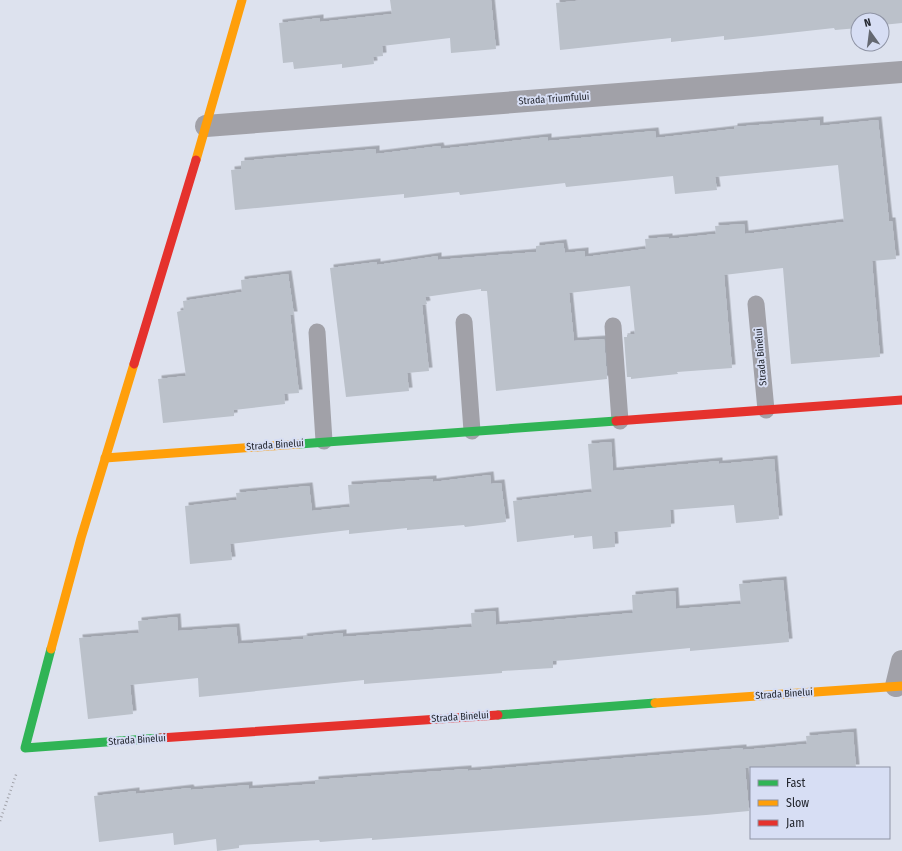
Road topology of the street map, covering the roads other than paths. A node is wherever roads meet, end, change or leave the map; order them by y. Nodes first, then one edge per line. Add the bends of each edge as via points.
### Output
1 (242, 0) edge
2 (902, 72) edge
3 (206, 126) junction
4 (756, 304) dead end
5 (464, 322) dead end
6 (613, 326) dead end
7 (317, 332) dead end
8 (902, 400) edge
9 (766, 410) junction
10 (620, 421) junction
11 (472, 432) junction
12 (324, 441) junction
13 (105, 458) junction
14 (902, 661) edge
15 (899, 686) edge

1 - 3 street
2 - 3 street, Strada Triumfului
3 - 13 street
4 - 9 lane, Strada Binelui
5 - 11 lane
6 - 10 lane
7 - 12 lane
8 - 9 street, Strada Binelui
9 - 10 street, Strada Binelui
10 - 11 street, Strada Binelui
11 - 12 street, Strada Binelui
12 - 13 street, Strada Binelui
13 - 15 street, Strada Binelui via 25,748
14 - 15 street

